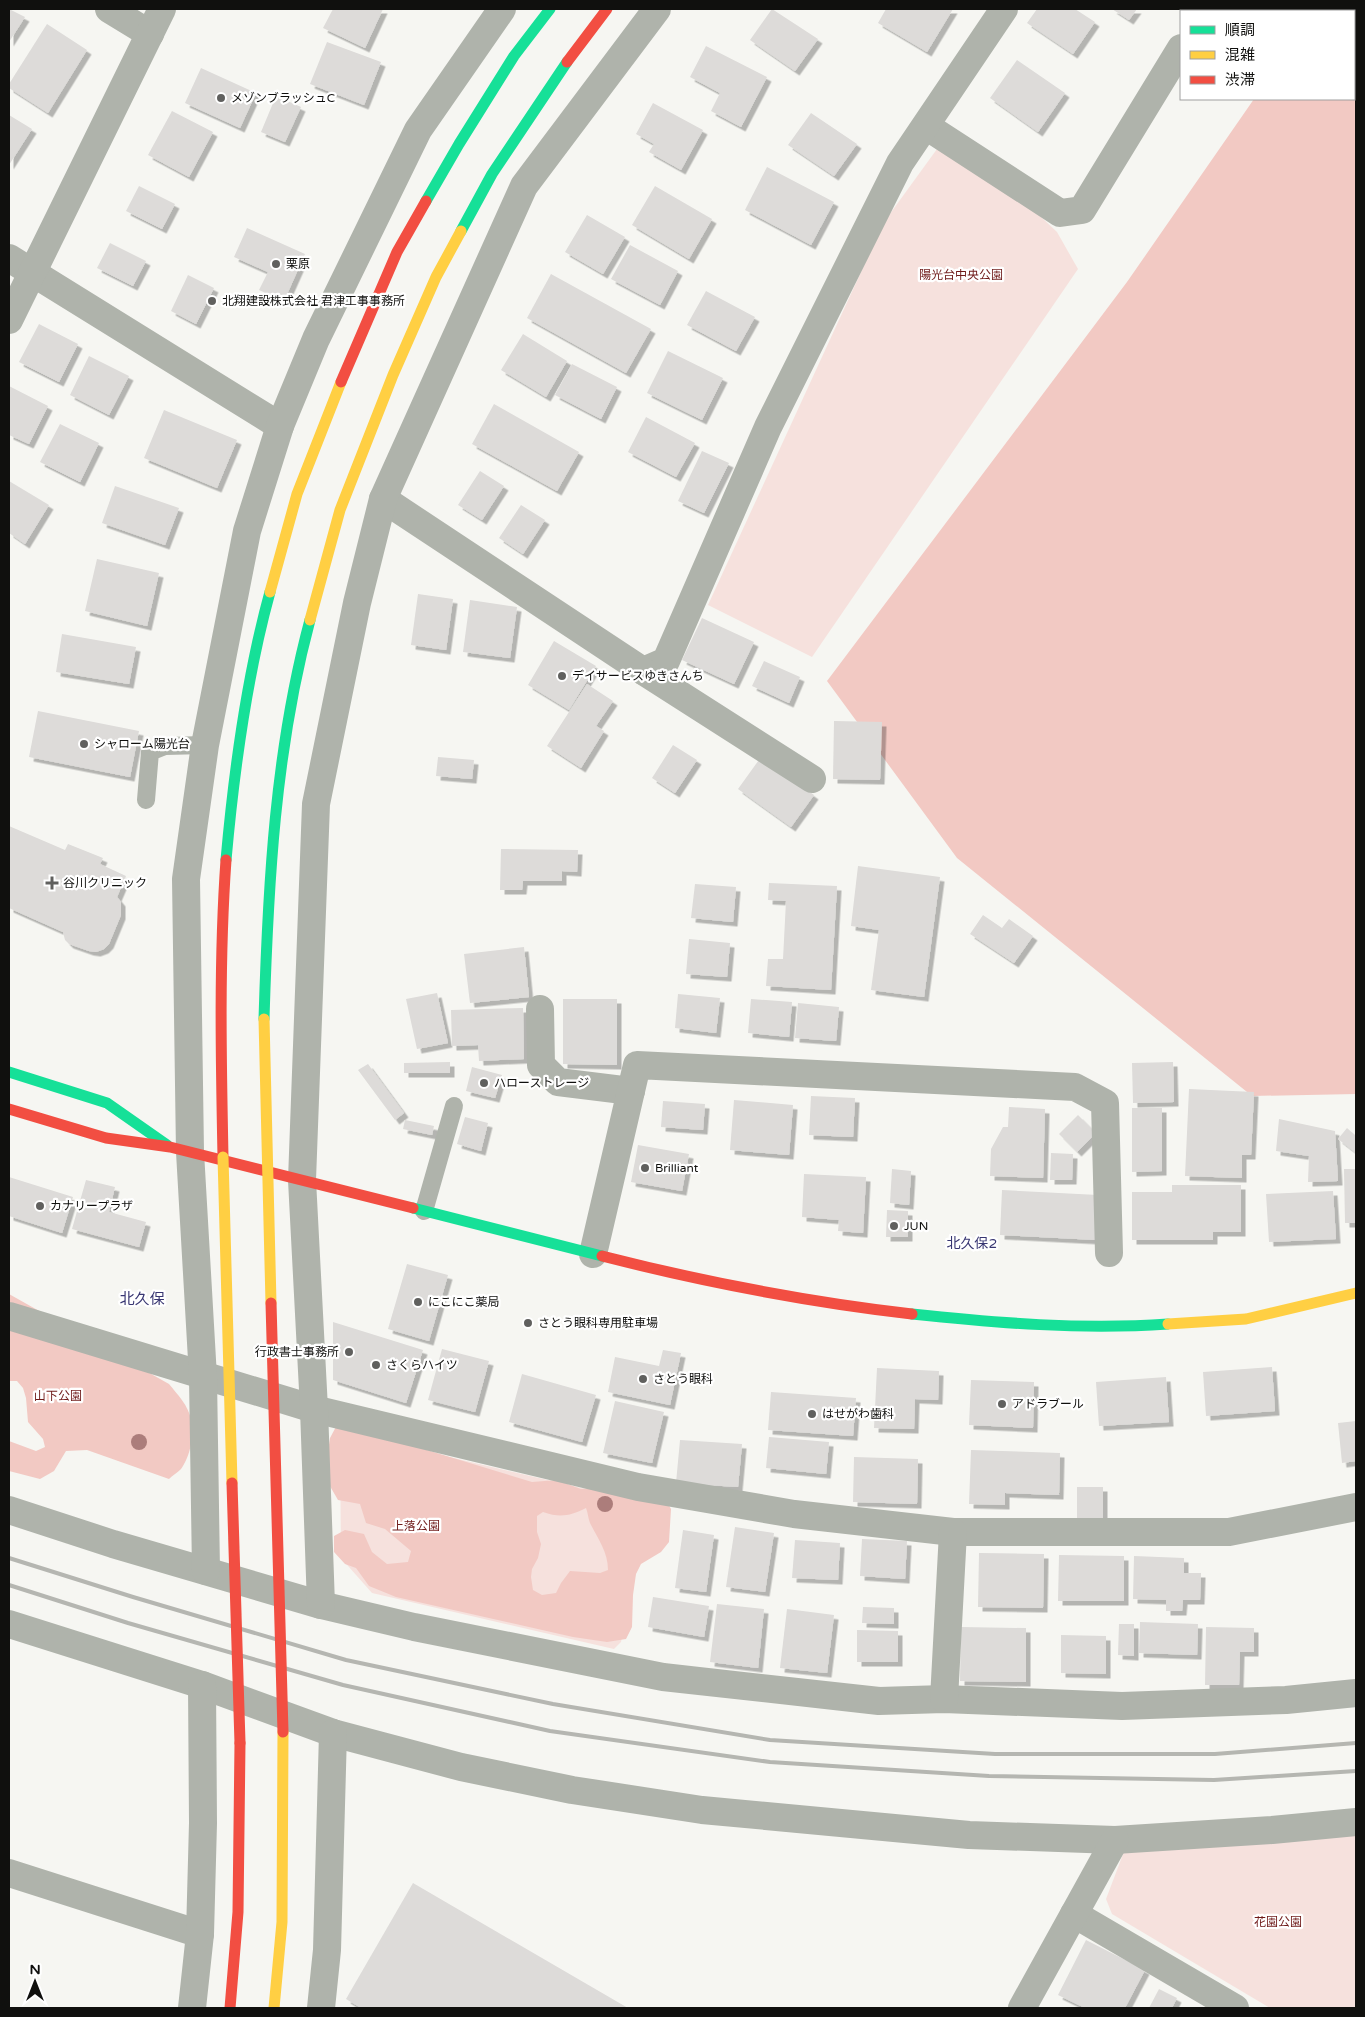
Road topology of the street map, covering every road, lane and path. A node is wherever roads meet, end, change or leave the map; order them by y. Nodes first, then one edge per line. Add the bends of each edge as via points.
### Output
1 (109, 9) edge
2 (162, 9) edge
3 (502, 9) edge
4 (550, 9) edge
5 (607, 9) edge
6 (657, 9) edge
7 (1004, 9) edge
8 (150, 34) junction
9 (1180, 50) edge
10 (926, 126) junction
11 (9, 258) edge
12 (32, 273) junction
13 (9, 320) edge
14 (280, 426) junction
15 (383, 499) junction
16 (643, 671) junction
17 (205, 745) junction
18 (812, 779) dead end
19 (146, 800) dead end
20 (540, 1009) dead end
21 (9, 1072) edge
22 (631, 1091) junction
23 (454, 1106) dead end
24 (9, 1109) edge
25 (180, 1149) junction
26 (302, 1180) junction
27 (424, 1211) junction
28 (1109, 1253) dead end
29 (593, 1254) junction
30 (1356, 1293) edge
31 (9, 1316) edge
32 (203, 1377) junction
33 (314, 1409) junction
34 (1356, 1508) edge
35 (9, 1510) edge
36 (953, 1532) junction
37 (206, 1571) junction
38 (321, 1605) junction
39 (9, 1624) edge
40 (202, 1685) junction
41 (1356, 1693) edge
42 (944, 1699) junction
43 (333, 1733) junction
44 (1356, 1822) edge
45 (1115, 1840) junction
46 (9, 1873) edge
47 (1074, 1914) junction
48 (200, 1934) junction
49 (192, 2008) edge
50 (230, 2008) edge
51 (274, 2008) edge
52 (321, 2008) edge
53 (1022, 2008) edge
54 (1235, 2008) edge

1 - 8 street
2 - 8 street
3 - 14 street via 418,130 316,339
4 - 50 street, bridge via 514,56 397,252 352,354 296,494 260,628 243,715 223,904 220,1023 240,1743 238,1912
5 - 51 street, bridge via 554,79 492,174 436,277 400,357 340,510 305,639 287,732 274,819 264,1032 283,1747 282,1922
6 - 15 street via 524,186
7 - 10 street
8 - 12 street
9 - 10 street via 1082,210 1060,213
10 - 16 street via 900,163 768,428 666,661
11 - 12 street
12 - 13 street
12 - 14 street
14 - 17 street via 247,531
15 - 16 street
15 - 26 street via 357,603 316,804
16 - 18 street
17 - 19 lane via 165,746 150,752
17 - 25 street via 186,879
20 - 22 street via 540,1066 558,1082
21 - 25 street via 107,1103
22 - 28 street via 637,1065 1075,1087 1105,1102
22 - 29 street
23 - 27 lane
24 - 25 street via 106,1138
25 - 26 street
25 - 32 street
26 - 27 street
26 - 33 street
27 - 29 street
29 - 30 street via 664,1272 849,1307 1003,1324 1129,1327 1246,1320
31 - 32 street
32 - 33 street
32 - 37 street
33 - 36 street via 638,1486 794,1514
33 - 38 street
34 - 36 street via 1229,1532
35 - 37 street
36 - 42 street
37 - 38 street
38 - 42 street via 662,1677 879,1701
39 - 40 street
40 - 43 street
40 - 48 street
41 - 42 street via 1286,1700 1122,1706
43 - 45 street via 470,1769 572,1790 702,1810 969,1835
43 - 52 street via 327,1950
44 - 45 street
45 - 47 street
46 - 48 street
47 - 53 street
47 - 54 street
48 - 49 street

